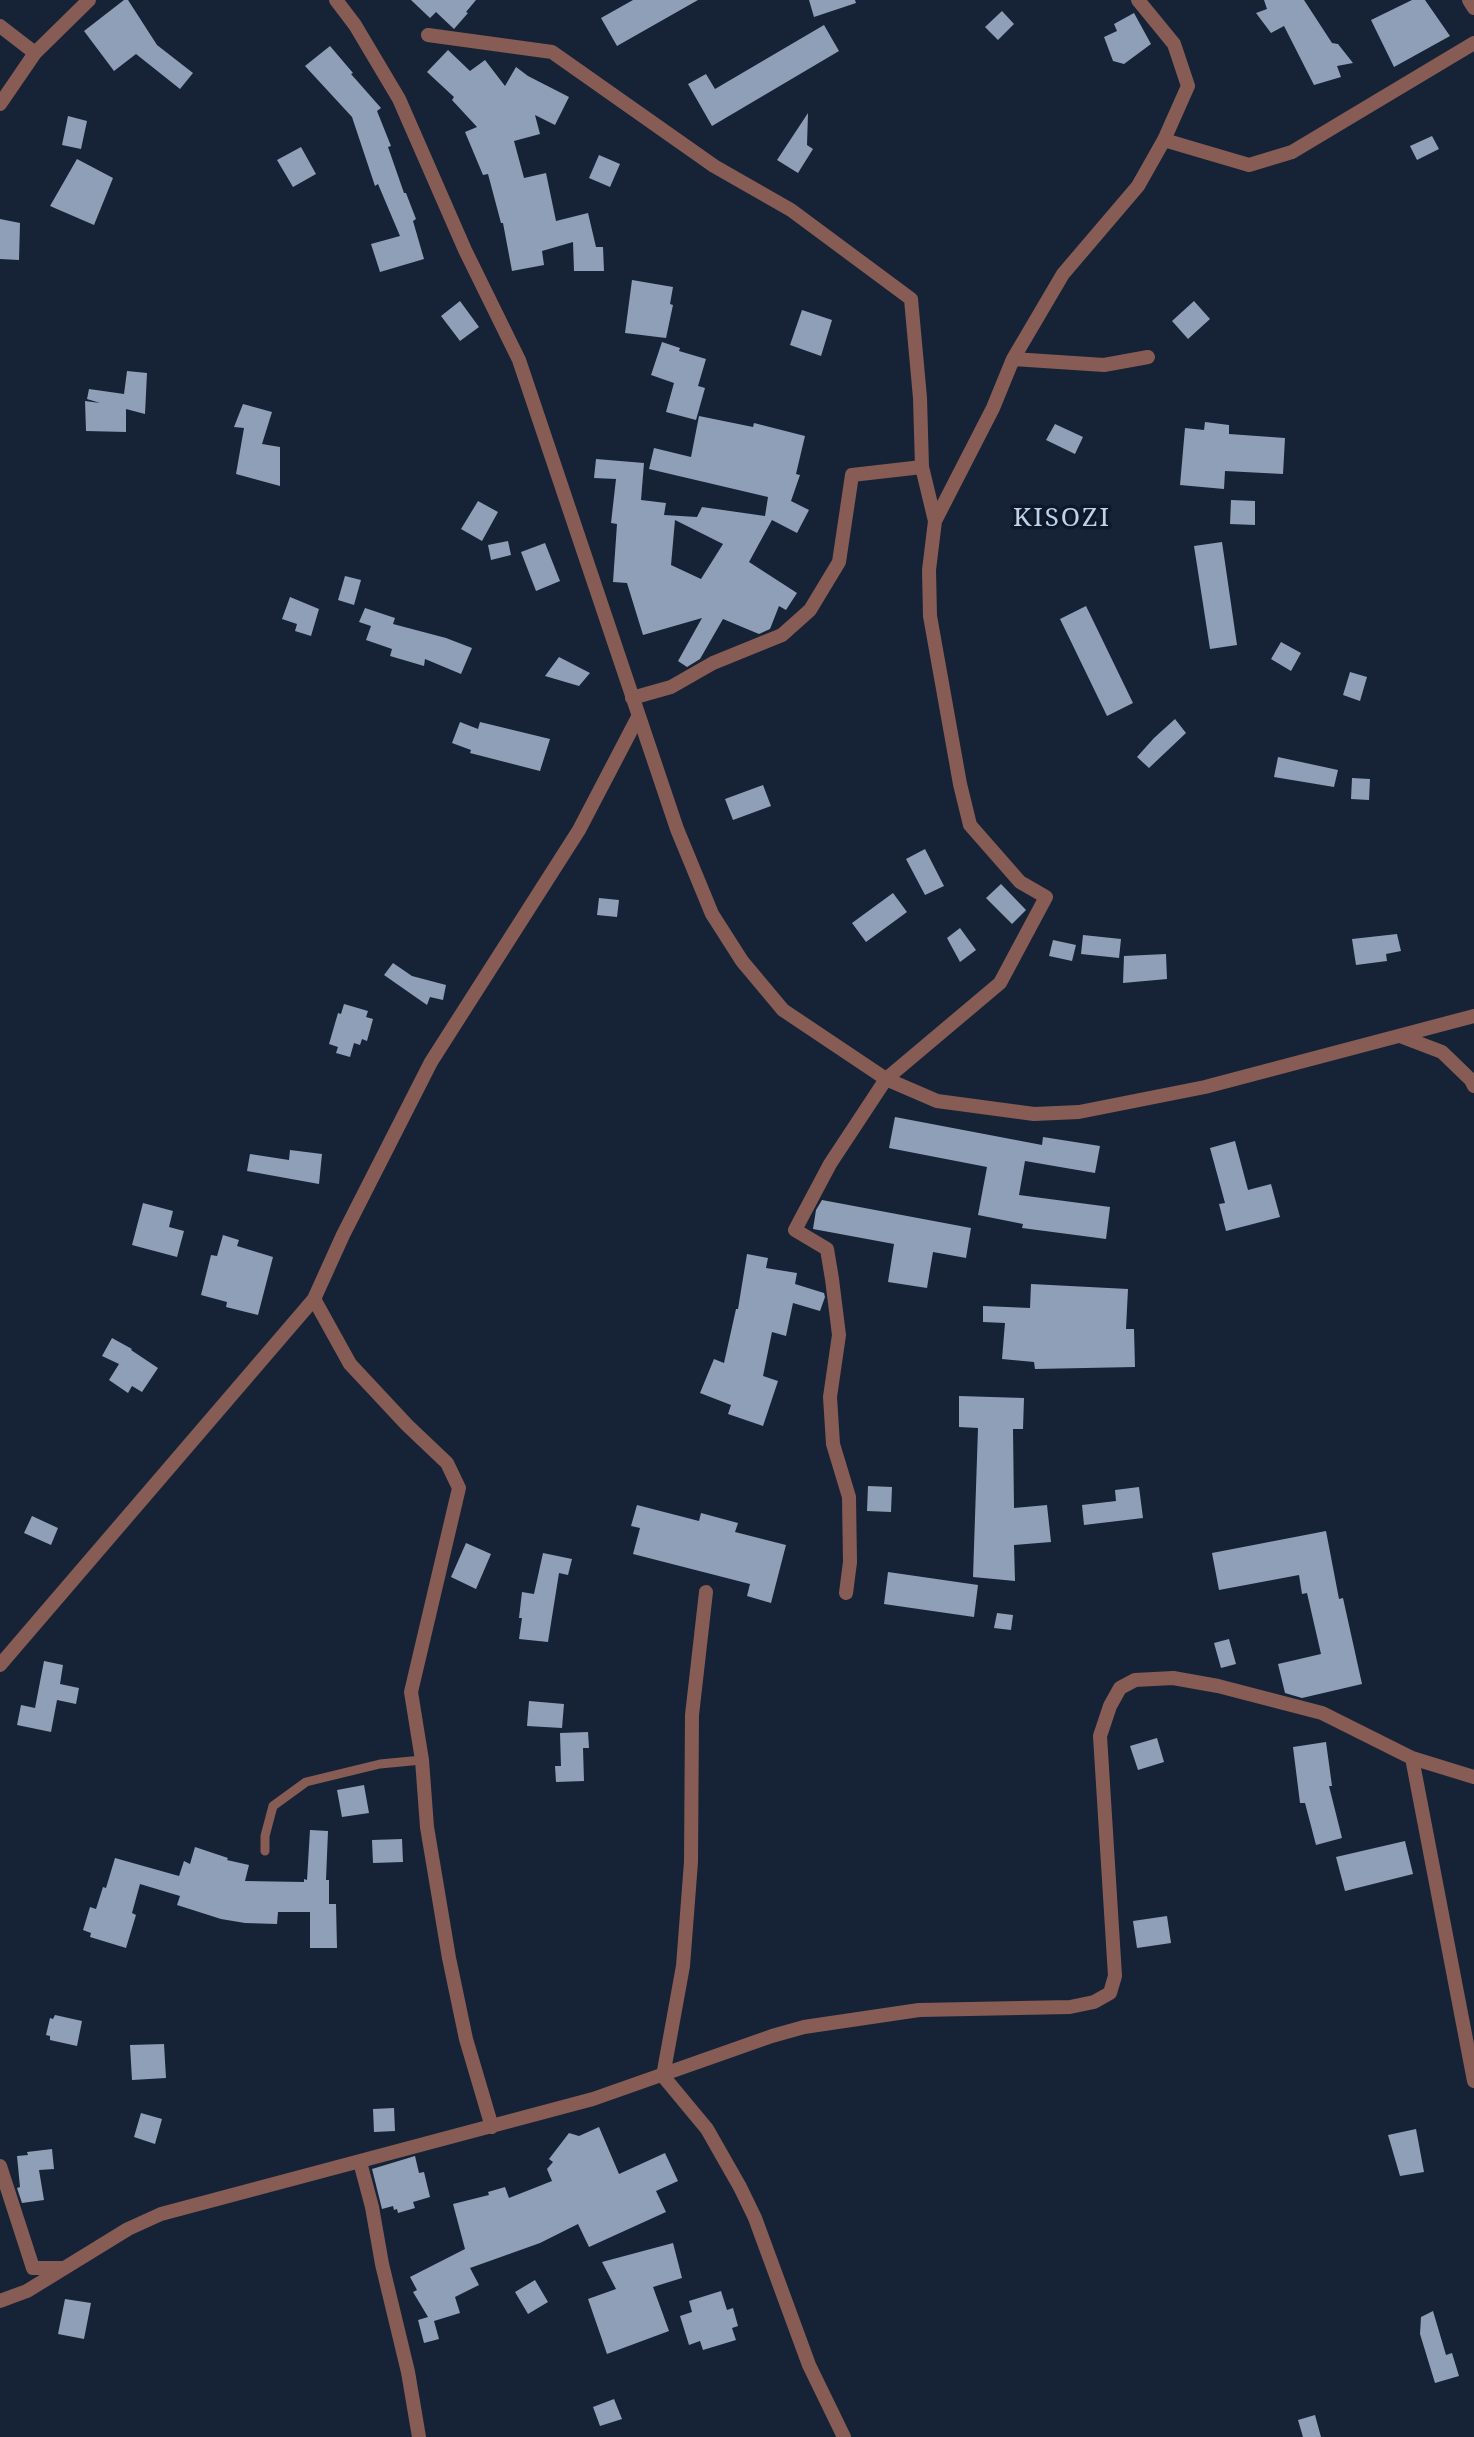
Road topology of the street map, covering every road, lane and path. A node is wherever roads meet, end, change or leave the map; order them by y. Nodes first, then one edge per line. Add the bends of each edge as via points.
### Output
1 (89, 0) edge
2 (336, 0) edge
3 (1469, 0) edge
4 (1147, 2) edge
5 (1474, 8) edge
6 (0, 26) edge
7 (428, 35) dead end
8 (1474, 43) edge
9 (35, 53) junction
10 (0, 104) edge
11 (1164, 141) junction
12 (1148, 357) dead end
13 (1013, 359) junction
14 (922, 467) junction
15 (935, 521) junction
16 (632, 698) junction
17 (638, 717) junction
18 (1474, 1016) edge
19 (1400, 1035) junction
20 (886, 1079) junction
21 (1474, 1086) edge
22 (314, 1299) junction
23 (706, 1592) dead end
24 (846, 1593) dead end
25 (0, 1665) edge
26 (1412, 1758) junction
27 (422, 1759) junction
28 (1474, 1777) edge
29 (265, 1851) dead end
30 (663, 2076) junction
31 (1474, 2081) edge
32 (492, 2127) junction
33 (360, 2162) junction
34 (0, 2166) edge
35 (66, 2268) junction
36 (0, 2301) edge
37 (419, 2437) edge
38 (844, 2437) edge

1 - 9 street
2 - 16 street via 398,99 519,360
3 - 5 street
4 - 11 street via 1174,44 1188,86
6 - 9 street
7 - 14 street via 552,52 714,166 791,210 911,299
8 - 11 street via 1293,152 1249,165
9 - 10 street
11 - 13 street via 1138,186 1063,274
12 - 13 street via 1104,365
13 - 15 street
14 - 15 street
14 - 16 street via 852,475 839,562 810,610 782,635 713,663 671,687
15 - 20 street via 930,616 970,825 1020,882 1046,897 1000,983
16 - 17 street
17 - 20 street via 712,914 742,961 783,1010
17 - 22 street via 579,830 431,1062
18 - 19 street
19 - 20 street via 1205,1087 1079,1112 1034,1114 937,1101
19 - 21 street via 1442,1052
20 - 24 street via 830,1164 795,1230 827,1249 833,1290 839,1335 830,1397 833,1444 849,1497
22 - 25 street
22 - 27 street via 350,1364 447,1463 458,1488 411,1692
23 - 30 street via 692,1715 691,1862 683,1966
26 - 28 street
26 - 30 street via 1322,1713 1173,1678 1135,1680 1120,1688 1100,1736 1115,1976 1110,1993 1070,2007 919,2010 804,2026
26 - 31 street
27 - 29 lane via 306,1783 273,1806
27 - 32 street via 427,1828 449,1958
30 - 32 street
30 - 38 street via 706,2130 740,2188 809,2365
32 - 33 street
33 - 35 street via 161,2214
33 - 37 street
34 - 35 street via 33,2268
35 - 36 street

